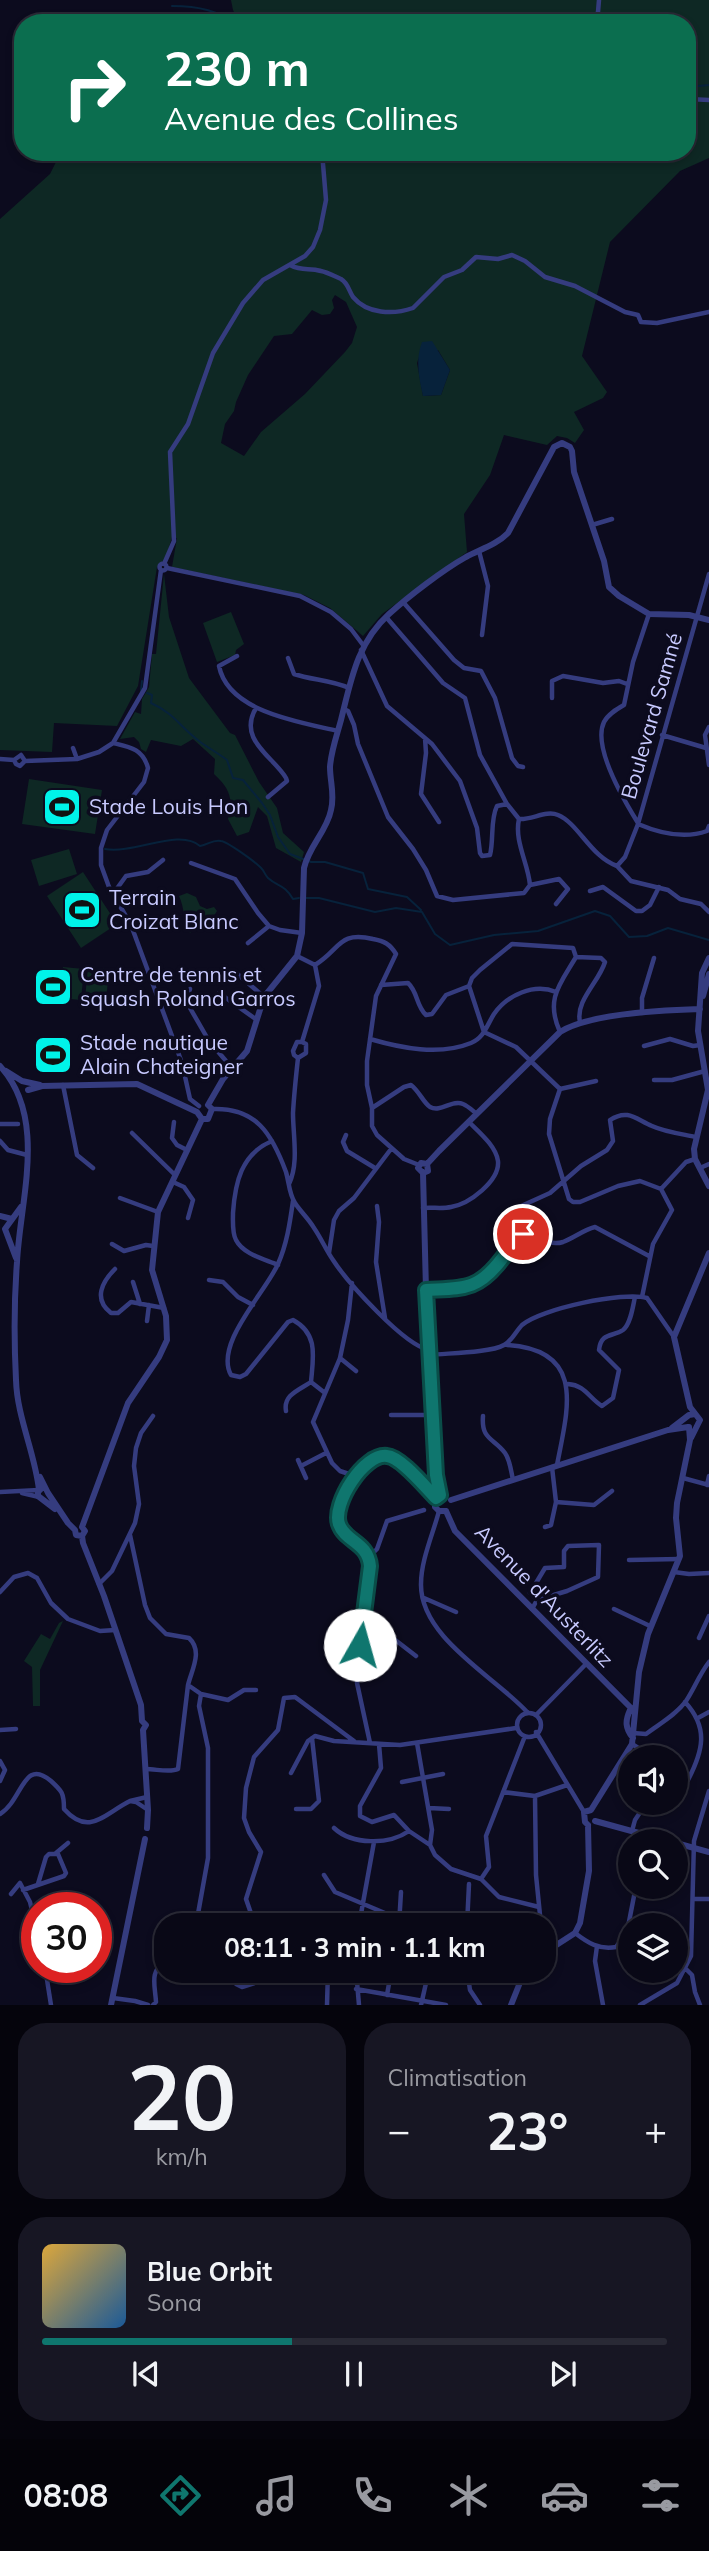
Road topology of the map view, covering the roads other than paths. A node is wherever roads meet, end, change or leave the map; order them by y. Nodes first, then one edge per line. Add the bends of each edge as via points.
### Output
1 (323, 161) edge
2 (290, 265) junction
3 (709, 312) edge
4 (612, 519) dead end
5 (592, 525) junction
6 (479, 551) junction
7 (164, 567) junction
8 (709, 574) edge
9 (403, 602) junction
10 (649, 614) junction
11 (386, 617) junction
12 (697, 617) junction
13 (709, 620) edge
14 (482, 635) dead end
15 (362, 647) junction
16 (237, 656) dead end
17 (288, 659) dead end
18 (627, 684) junction
19 (349, 688) junction
20 (552, 698) dead end
21 (256, 708) junction
22 (344, 709) junction
23 (709, 727) edge
24 (338, 731) junction
25 (662, 736) junction
26 (425, 737) junction
27 (113, 743) junction
28 (73, 748) dead end
29 (706, 748) junction
30 (0, 759) edge
31 (77, 759) junction
32 (709, 765) edge
33 (523, 767) dead end
34 (268, 797) dead end
35 (507, 804) junction
36 (519, 819) junction
37 (439, 822) dead end
38 (638, 824) junction
39 (709, 826) edge
40 (163, 860) dead end
41 (191, 863) dead end
42 (617, 866) junction
43 (120, 884) junction
44 (530, 884) junction
45 (109, 887) junction
46 (659, 887) junction
47 (590, 891) dead end
48 (113, 894) junction
49 (556, 904) dead end
50 (709, 912) edge
51 (269, 926) junction
52 (302, 933) junction
53 (248, 943) dead end
54 (297, 956) junction
55 (576, 957) junction
56 (654, 958) dead end
57 (709, 958) edge
58 (315, 965) junction
59 (234, 971) dead end
60 (709, 974) edge
61 (380, 986) junction
62 (469, 986) junction
63 (190, 989) dead end
64 (556, 992) junction
65 (219, 993) dead end
66 (264, 997) junction
67 (701, 1005) junction
68 (642, 1014) junction
69 (257, 1021) junction
70 (580, 1022) junction
71 (484, 1032) junction
72 (560, 1032) junction
73 (370, 1039) junction
74 (302, 1042) junction
75 (700, 1045) junction
76 (644, 1046) dead end
77 (298, 1058) junction
78 (531, 1060) junction
79 (2, 1068) edge
80 (232, 1068) junction
81 (705, 1071) junction
82 (654, 1080) dead end
83 (596, 1081) dead end
84 (24, 1082) junction
85 (63, 1085) junction
86 (42, 1086) junction
87 (561, 1089) junction
88 (16, 1090) junction
89 (27, 1092) junction
90 (190, 1099) junction
91 (181, 1104) junction
92 (210, 1107) junction
93 (24, 1108) junction
94 (372, 1108) junction
95 (198, 1109) junction
96 (477, 1114) junction
97 (202, 1119) junction
98 (174, 1122) dead end
99 (469, 1122) junction
100 (0, 1124) edge
101 (18, 1124) dead end
102 (132, 1133) dead end
103 (346, 1135) dead end
104 (696, 1137) junction
105 (0, 1141) edge
106 (272, 1141) junction
107 (391, 1149) junction
108 (8, 1150) junction
109 (187, 1150) junction
110 (0, 1154) edge
111 (27, 1155) junction
112 (695, 1159) junction
113 (427, 1164) junction
114 (709, 1164) edge
115 (419, 1165) junction
116 (93, 1168) dead end
117 (375, 1168) junction
118 (700, 1168) junction
119 (423, 1173) junction
120 (174, 1178) junction
121 (563, 1183) junction
122 (289, 1184) junction
123 (709, 1186) edge
124 (661, 1189) junction
125 (120, 1198) dead end
126 (293, 1201) junction
127 (23, 1205) junction
128 (377, 1206) dead end
129 (423, 1208) junction
130 (158, 1212) junction
131 (0, 1217) edge
132 (12, 1218) junction
133 (188, 1218) dead end
134 (22, 1224) junction
135 (5, 1229) junction
136 (523, 1234) junction
137 (21, 1235) junction
138 (9, 1237) junction
139 (112, 1244) dead end
140 (153, 1246) junction
141 (709, 1253) edge
142 (329, 1254) junction
143 (649, 1256) junction
144 (16, 1260) junction
145 (278, 1265) junction
146 (115, 1269) dead end
147 (701, 1273) junction
148 (709, 1277) edge
149 (208, 1280) dead end
150 (133, 1282) dead end
151 (352, 1283) junction
152 (426, 1290) junction
153 (635, 1297) junction
154 (642, 1297) junction
155 (140, 1304) junction
156 (149, 1305) junction
157 (253, 1305) junction
158 (164, 1308) junction
159 (385, 1319) junction
160 (147, 1321) dead end
161 (674, 1338) junction
162 (506, 1345) junction
163 (429, 1352) junction
164 (340, 1358) junction
165 (356, 1371) dead end
166 (311, 1382) junction
167 (568, 1384) junction
168 (325, 1393) junction
169 (286, 1411) dead end
170 (391, 1415) dead end
171 (433, 1415) junction
172 (153, 1416) dead end
173 (483, 1416) dead end
174 (697, 1416) edge
175 (693, 1427) junction
176 (670, 1429) junction
177 (326, 1453) junction
178 (555, 1465) junction
179 (355, 1476) junction
180 (709, 1476) edge
181 (306, 1478) dead end
182 (682, 1478) junction
183 (513, 1479) junction
184 (708, 1485) edge
185 (612, 1491) dead end
186 (0, 1492) edge
187 (42, 1493) junction
188 (438, 1496) junction
189 (451, 1500) junction
190 (556, 1502) junction
191 (424, 1510) dead end
192 (677, 1510) junction
193 (442, 1511) junction
194 (545, 1527) dead end
195 (79, 1528) junction
196 (130, 1535) junction
197 (369, 1557) junction
198 (679, 1559) junction
199 (629, 1560) dead end
200 (675, 1572) junction
201 (709, 1573) edge
202 (99, 1584) junction
203 (0, 1592) edge
204 (423, 1598) junction
205 (537, 1600) junction
206 (532, 1609) junction
207 (614, 1609) dead end
208 (364, 1611) junction
209 (456, 1612) dead end
210 (709, 1616) edge
211 (650, 1626) junction
212 (115, 1630) junction
213 (699, 1638) dead end
214 (416, 1656) dead end
215 (709, 1662) edge
216 (586, 1664) junction
217 (188, 1685) junction
218 (256, 1690) dead end
219 (201, 1694) junction
220 (685, 1702) junction
221 (634, 1710) junction
222 (709, 1712) edge
223 (528, 1713) junction
224 (537, 1714) junction
225 (698, 1718) junction
226 (516, 1728) junction
227 (16, 1729) dead end
228 (0, 1730) edge
229 (536, 1732) junction
230 (525, 1736) junction
231 (312, 1737) junction
232 (633, 1738) junction
233 (354, 1741) junction
234 (370, 1743) junction
235 (417, 1743) junction
236 (379, 1744) junction
237 (640, 1745) edge
238 (0, 1761) edge
239 (146, 1769) junction
240 (291, 1773) dead end
241 (443, 1774) dead end
242 (422, 1779) junction
243 (688, 1780) edge
244 (0, 1781) edge
245 (402, 1782) dead end
246 (567, 1785) junction
247 (503, 1792) junction
248 (709, 1792) edge
249 (535, 1796) junction
250 (148, 1797) junction
251 (139, 1801) junction
252 (428, 1808) junction
253 (296, 1809) dead end
254 (449, 1809) dead end
255 (148, 1810) junction
256 (587, 1811) junction
257 (0, 1814) edge
258 (592, 1823) junction
259 (334, 1828) dead end
260 (622, 1829) edge
261 (409, 1831) junction
262 (374, 1842) junction
263 (68, 1843) dead end
264 (430, 1845) junction
265 (688, 1846) edge
266 (694, 1848) junction
267 (709, 1852) edge
268 (56, 1853) junction
269 (324, 1875) dead end
270 (481, 1879) junction
271 (38, 1884) junction
272 (469, 1884) dead end
273 (23, 1889) junction
274 (25, 1892) edge
275 (401, 1892) dead end
276 (11, 1894) dead end
277 (633, 1899) edge
278 (693, 1899) junction
279 (709, 1899) edge
280 (363, 1902) junction
281 (539, 1907) junction
282 (197, 1913) edge
283 (251, 1913) edge
284 (361, 1913) edge
285 (383, 1913) edge
286 (400, 1913) edge
287 (468, 1913) edge
288 (540, 1913) edge
289 (575, 1933) junction
290 (556, 1945) edge
291 (597, 1947) junction
292 (688, 1963) edge
293 (688, 1971) edge
294 (154, 1974) edge
295 (48, 1983) edge
296 (236, 1983) edge
297 (255, 1983) edge
298 (328, 1983) edge
299 (356, 1983) edge
300 (389, 1983) edge
301 (426, 1983) edge
302 (469, 1983) edge
303 (520, 1983) edge
304 (676, 1983) edge
305 (356, 1989) junction
306 (387, 1995) junction
307 (112, 2002) edge
308 (422, 2002) edge
309 (51, 2005) edge
310 (150, 2005) edge
311 (327, 2005) edge
312 (359, 2005) edge
313 (446, 2005) edge
314 (480, 2005) edge
315 (511, 2005) edge
316 (603, 2005) edge
317 (640, 2005) edge
318 (700, 2005) edge

1 - 2 street via 326,200 320,230 309,252
2 - 3 street via 324,271 342,280 363,306 375,311 413,308 443,277 462,270 477,257 512,255 545,277 575,286 639,316 642,322
2 - 7 street via 263,280 243,303 213,353 188,424 170,452 174,532
4 - 5 street
5 - 6 street via 574,472 572,451 558,443 508,533
5 - 10 street via 609,587
6 - 9 street
6 - 14 street via 488,586
7 - 15 street via 300,596 331,612 351,629
7 - 27 street via 145,688
8 - 12 street, Boulevard Samné
9 - 11 street
9 - 33 street via 454,660 464,668 481,671 495,698 512,758
10 - 12 street
10 - 18 street
11 - 15 street
11 - 35 street via 443,683 465,698 480,755
12 - 13 street
12 - 25 street, Boulevard Samné
15 - 19 street
15 - 26 street via 387,706
16 - 21 street via 219,670 239,696
17 - 19 street via 294,674
18 - 20 street via 563,676 552,681
18 - 38 street via 625,705 606,718 601,731 610,772
19 - 22 street
21 - 24 street
21 - 34 street via 251,720 255,739 287,780
22 - 24 street
22 - 44 street via 388,817 426,870 437,897 453,900 524,893
23 - 29 street
24 - 52 street via 330,765 330,815 304,867
25 - 29 street
25 - 38 street, Boulevard Samné
26 - 35 street via 460,781 482,856 490,855 492,848 494,812 497,806
26 - 37 street via 421,794
27 - 31 street
27 - 45 street via 132,747 148,768 144,782 116,817 102,844 101,865
28 - 31 street
29 - 32 street
30 - 31 street via 14,760 21,755 26,761
35 - 36 street
36 - 42 street via 560,815 599,856
36 - 44 street via 517,833
38 - 39 street via 665,833 700,834
38 - 42 street, Boulevard Samné
40 - 43 street
41 - 51 street via 235,878
42 - 46 street via 631,881
43 - 45 street
43 - 48 street
44 - 49 street via 559,878 568,889
45 - 48 street
46 - 47 street via 642,911 603,887
46 - 50 street via 701,904
48 - 90 street via 131,925 182,1063
51 - 52 street
51 - 53 street
52 - 54 street
54 - 58 street
54 - 66 street
55 - 62 street via 568,946 512,944 480,970
55 - 64 street
55 - 70 street via 605,962 579,1009
56 - 68 street
57 - 67 street via 702,973
58 - 61 street via 348,936 385,942 396,954
58 - 74 street via 319,986
59 - 66 street
60 - 67 street
61 - 62 street via 408,983 426,1015 432,1014 446,995
61 - 73 street
62 - 71 street
63 - 80 street via 187,1001 209,1041
64 - 71 street via 541,988 525,991 502,1004
64 - 72 street via 553,1014
65 - 69 street
66 - 69 street
67 - 68 street
67 - 75 street
68 - 70 street
69 - 80 street via 247,1051
70 - 72 street
71 - 73 street via 473,1043 455,1048 416,1050
71 - 78 street
72 - 78 street
73 - 94 street via 367,1085
74 - 77 street via 306,1053
74 - 77 street via 293,1046
75 - 76 street via 670,1039
75 - 81 street
77 - 122 street
78 - 87 street
78 - 96 street
79 - 84 street
79 - 88 street
80 - 92 street
81 - 82 street
81 - 104 street via 708,1090
83 - 87 street
84 - 86 street
84 - 88 street via 17,1083
84 - 89 street
85 - 86 street
85 - 91 street via 137,1084
85 - 116 street via 78,1155
86 - 89 street
87 - 121 street via 548,1134
88 - 89 street
88 - 93 street
89 - 93 street
90 - 91 street
90 - 95 street
91 - 95 street
92 - 95 street
92 - 97 street via 210,1118
92 - 106 street via 251,1115
93 - 111 street
94 - 96 street via 411,1086 435,1109 458,1102
94 - 107 street via 372,1126
95 - 97 street
96 - 99 street
97 - 109 street
98 - 109 street via 172,1138
99 - 113 street
99 - 129 street via 498,1159 496,1174 487,1186 452,1207
100 - 101 street
102 - 120 street
103 - 117 street via 347,1152
104 - 112 street
104 - 121 street via 652,1126 636,1116 614,1117 609,1125 611,1145
105 - 108 street
106 - 122 street
106 - 145 street via 253,1153 238,1176 232,1223 236,1240 246,1251
107 - 115 street
107 - 117 street
108 - 110 street
108 - 111 street
109 - 120 street
111 - 127 street
112 - 118 street
112 - 124 street via 686,1162
113 - 115 street
113 - 119 street via 428,1171
114 - 118 street
115 - 119 street
117 - 142 street via 354,1198 339,1210
118 - 123 street
119 - 129 street
120 - 130 street
120 - 133 street via 193,1200
121 - 124 street via 573,1202 640,1181
121 - 136 street via 519,1207 516,1224
122 - 126 street
124 - 143 street via 672,1210
125 - 130 street
126 - 142 street
126 - 145 street
127 - 132 street
127 - 134 street
128 - 159 street via 376,1262
129 - 152 street
130 - 140 street
131 - 132 street
131 - 135 street
132 - 134 street
132 - 135 street
134 - 137 street
135 - 138 street
136 - 143 street via 561,1243 595,1227
136 - 152 street via 488,1277 475,1285
137 - 138 street
137 - 144 street
138 - 144 street
139 - 140 street via 124,1251
140 - 158 street via 152,1270
141 - 147 street
142 - 151 street
143 - 154 street
144 - 187 street via 16,1381
145 - 157 street
146 - 155 street via 103,1281 106,1310 118,1313 131,1302
147 - 148 street
147 - 161 street
149 - 157 street via 223,1282
150 - 155 street
151 - 159 street
151 - 164 street
152 - 163 street
153 - 154 street
153 - 162 street via 612,1297 538,1316
153 - 167 street via 628,1324 600,1342 599,1350 618,1370 613,1398 602,1406 576,1384
154 - 161 street
155 - 156 street
156 - 158 street
156 - 160 street
157 - 166 street via 229,1348 226,1361 234,1377 255,1365 293,1320 314,1345
158 - 195 street via 168,1324 164,1348 128,1404
159 - 163 street
161 - 174 street via 690,1407
162 - 163 street
162 - 167 street via 547,1354
163 - 171 street
164 - 165 street
164 - 168 street
166 - 168 street
166 - 169 street via 289,1396
167 - 178 street
168 - 177 street via 313,1422
170 - 171 street
171 - 188 street
172 - 196 street via 136,1448 138,1512
173 - 183 street via 487,1437 504,1451
174 - 175 street
174 - 175 street
174 - 176 street
175 - 176 street
175 - 182 street
176 - 178 street
177 - 179 street via 336,1467
177 - 181 street via 300,1463
178 - 183 street
178 - 190 street
179 - 188 street via 384,1455
179 - 197 street via 339,1524
180 - 184 street
182 - 184 street
182 - 192 street
183 - 189 street
185 - 190 street via 594,1505
186 - 187 street
187 - 195 street
188 - 189 street
188 - 193 street via 434,1504
189 - 193 street via 451,1506
190 - 194 street via 551,1525
191 - 197 street via 387,1521 377,1549
192 - 198 street
192 - 200 street via 684,1554
193 - 204 street via 423,1572
193 - 206 street, Avenue d'Austerlitz via 455,1531
195 - 202 street via 85,1531 82,1536
196 - 202 street via 112,1570
196 - 217 street via 150,1618 166,1634 189,1637 195,1646
197 - 208 street
198 - 199 street
198 - 200 street
200 - 201 street
200 - 211 street
202 - 212 street
203 - 212 street via 14,1577 29,1573 68,1619 100,1632
204 - 209 street
204 - 223 street via 430,1619 453,1645
205 - 205 street via 598,1577 599,1545 568,1546 564,1567 545,1568 530,1593
205 - 206 street
206 - 216 street, Avenue d'Austerlitz
207 - 211 street
208 - 214 street
208 - 234 street via 357,1683
210 - 213 street
211 - 221 street
212 - 239 street via 146,1725
215 - 220 street
216 - 221 street, Avenue d'Austerlitz
216 - 224 street
217 - 219 street
217 - 239 street via 178,1769
218 - 219 street via 244,1690 228,1700
219 - 282 street via 199,1706 208,1748 208,1858
220 - 225 street
220 - 232 street via 646,1734
221 - 232 street via 626,1719
222 - 225 street
223 - 224 street
223 - 226 street
224 - 229 street via 541,1724
225 - 243 street via 703,1736 701,1755
226 - 230 street
226 - 235 street
227 - 228 street
229 - 230 street
229 - 246 street
230 - 247 street
231 - 233 street
231 - 240 street
231 - 253 street via 319,1801 311,1810
232 - 237 street
232 - 256 street
233 - 234 street
233 - 283 street via 295,1697 284,1698 278,1730 254,1757 246,1788 244,1818 261,1852 246,1899
234 - 236 street
235 - 236 street
235 - 242 street
236 - 261 street via 381,1768 358,1812 372,1822 394,1815
238 - 244 street via 5,1770
239 - 250 street
241 - 242 street
242 - 245 street
242 - 252 street
246 - 249 street
246 - 256 street
247 - 249 street
247 - 270 street via 486,1836 489,1867
248 - 266 street
249 - 281 street
250 - 251 street
250 - 255 street
251 - 255 street
251 - 257 street via 130,1801 94,1823 81,1822 64,1809 60,1788 34,1772 12,1805
252 - 254 street
252 - 264 street
255 - 307 street via 147,1828 152,1835 145,1839
256 - 258 street via 585,1822
258 - 260 street
258 - 289 street via 589,1871
259 - 262 street via 340,1834
261 - 262 street
261 - 264 street
262 - 280 street
263 - 268 street
264 - 270 street via 451,1869
265 - 266 street
266 - 267 street
266 - 278 street
268 - 271 street via 47,1857
268 - 271 street via 65,1875
269 - 280 street via 335,1892
270 - 281 street via 499,1897
271 - 273 street
272 - 287 street
273 - 274 street
273 - 276 street via 17,1884
275 - 286 street
277 - 291 street via 624,1939 616,1947
278 - 279 street
278 - 292 street
280 - 284 street
280 - 285 street
281 - 288 street
289 - 290 street
289 - 291 street
291 - 316 street
293 - 318 street
294 - 310 street via 156,2002
295 - 309 street
296 - 297 street via 242,1987
298 - 311 street
299 - 305 street
300 - 306 street
301 - 308 street
302 - 314 street
303 - 315 street
304 - 317 street
305 - 306 street
305 - 312 street
306 - 308 street
307 - 310 street via 135,2000
308 - 313 street

